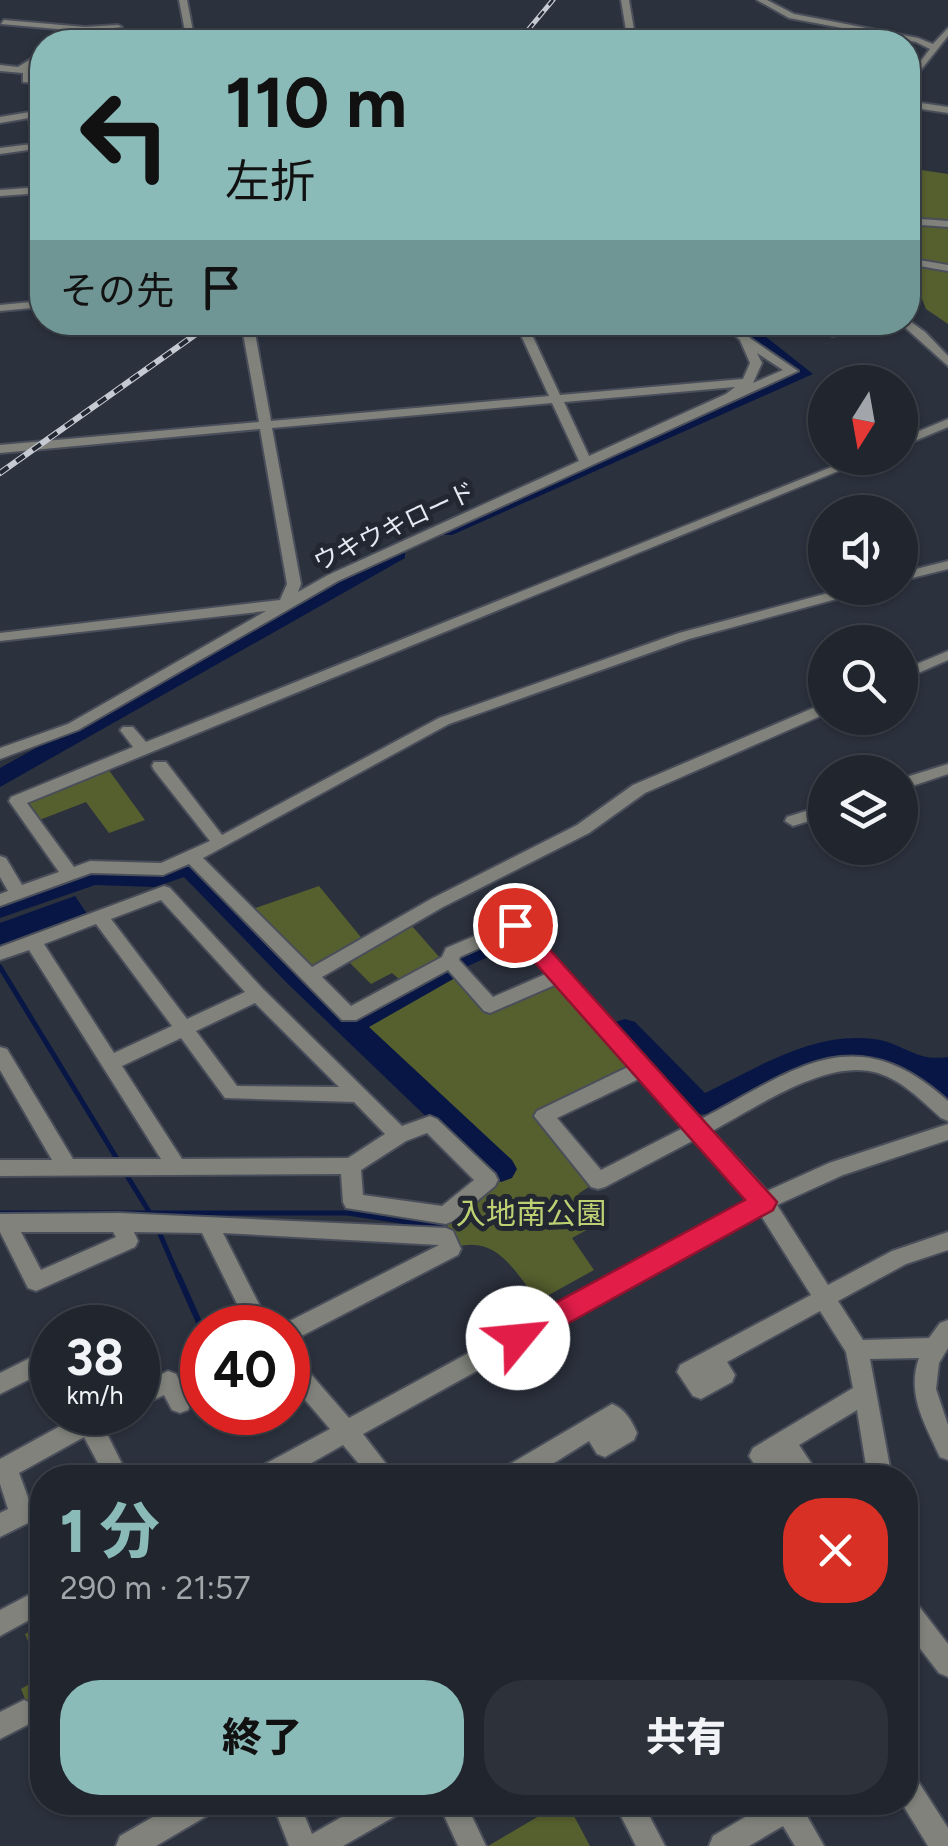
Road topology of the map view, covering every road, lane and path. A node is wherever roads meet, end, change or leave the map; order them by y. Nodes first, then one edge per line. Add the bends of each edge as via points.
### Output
1 (183, 0) edge
2 (625, 0) edge
3 (761, 0) edge
4 (1, 23) edge
5 (118, 27) dead end
6 (86, 29) joint
7 (189, 30) edge
8 (630, 30) edge
9 (866, 30) edge
10 (948, 30) edge
11 (920, 41) edge
12 (935, 48) junction
13 (920, 62) edge
14 (30, 64) edge
15 (0, 68) edge
16 (20, 70) junction
17 (30, 80) edge
18 (920, 106) edge
19 (948, 110) edge
20 (30, 114) edge
21 (0, 120) edge
22 (30, 149) edge
23 (0, 152) edge
24 (30, 191) edge
25 (0, 193) edge
26 (920, 223) edge
27 (948, 224) edge
28 (920, 263) edge
29 (948, 268) edge
30 (30, 305) edge
31 (0, 308) edge
32 (920, 333) edge
33 (248, 335) edge
34 (526, 335) edge
35 (741, 335) edge
36 (745, 339) junction
37 (948, 364) edge
38 (748, 382) junction
39 (730, 397) junction
40 (555, 398) junction
41 (948, 423) edge
42 (265, 425) junction
43 (918, 436) edge
44 (0, 450) edge
45 (586, 463) junction
46 (822, 475) edge
47 (948, 564) edge
48 (918, 572) edge
49 (808, 602) edge
50 (286, 604) junction
51 (0, 637) edge
52 (948, 655) edge
53 (918, 668) edge
54 (808, 715) edge
55 (73, 727) junction
56 (128, 730) dead end
57 (144, 749) junction
58 (0, 754) edge
59 (0, 764) edge
60 (160, 766) dead end
61 (948, 769) edge
62 (918, 779) edge
63 (808, 815) edge
64 (793, 820) dead end
65 (220, 843) junction
66 (192, 858) junction
67 (0, 862) edge
68 (70, 874) junction
69 (18, 893) junction
70 (0, 900) edge
71 (101, 918) junction
72 (33, 941) junction
73 (0, 954) edge
74 (450, 960) junction
75 (560, 975) junction
76 (310, 976) junction
77 (257, 994) junction
78 (184, 1028) junction
79 (0, 1054) edge
80 (112, 1062) junction
81 (643, 1068) junction
82 (360, 1095) junction
83 (948, 1112) edge
84 (697, 1128) junction
85 (948, 1132) edge
86 (400, 1135) junction
87 (66, 1165) junction
88 (175, 1165) junction
89 (351, 1166) junction
90 (0, 1168) edge
91 (764, 1202) junction
92 (119, 1222) junction
93 (3, 1223) edge
94 (208, 1224) junction
95 (948, 1240) edge
96 (824, 1296) junction
97 (248, 1305) edge
98 (310, 1322) edge
99 (941, 1339) edge
100 (857, 1350) junction
101 (712, 1359) dead end
102 (30, 1368) edge
103 (0, 1384) edge
104 (160, 1385) edge
105 (310, 1388) edge
106 (866, 1393) junction
107 (180, 1403) dead end
108 (592, 1426) dead end
109 (348, 1429) junction
110 (62, 1435) edge
111 (101, 1435) edge
112 (784, 1443) dead end
113 (948, 1449) edge
114 (113, 1465) edge
115 (284, 1465) edge
116 (376, 1465) edge
117 (529, 1465) edge
118 (878, 1465) edge
119 (3, 1470) edge
120 (0, 1526) edge
121 (30, 1607) edge
122 (0, 1624) edge
123 (918, 1624) edge
124 (946, 1656) edge
125 (24, 1713) dead end
126 (0, 1726) edge
127 (918, 1802) edge
128 (184, 1815) edge
129 (290, 1815) edge
130 (371, 1815) edge
131 (457, 1815) edge
132 (633, 1815) edge
133 (775, 1815) edge
134 (791, 1815) edge
135 (942, 1834) edge
136 (130, 1846) edge
137 (303, 1846) edge
138 (317, 1846) edge
139 (472, 1846) edge
140 (650, 1846) edge
141 (722, 1846) edge
142 (810, 1846) edge

1 - 7 street
2 - 8 street
3 - 9 street via 792,16
4 - 6 street
5 - 6 street
10 - 12 street
11 - 12 street
12 - 13 street
14 - 16 street
15 - 16 street
16 - 17 street via 29,72
18 - 19 street
20 - 21 street
22 - 23 street
24 - 25 street
26 - 27 street
28 - 29 street
30 - 31 street
32 - 37 street
33 - 42 street
34 - 40 street
35 - 36 street
36 - 38 street via 756,363
36 - 39 street via 792,372
38 - 39 street, ウキウキロード
38 - 40 street
39 - 45 street, ウキウキロード
40 - 42 street
40 - 45 street
41 - 43 street
42 - 44 street
42 - 50 street via 294,584
45 - 50 street, ウキウキロード
46 - 57 street
47 - 48 street
49 - 65 street via 684,636 444,721
50 - 51 street
50 - 55 street, ウキウキロード
52 - 53 street
54 - 76 street via 638,789 583,828
55 - 58 street, ウキウキロード
55 - 59 street
56 - 57 street
57 - 68 street via 17,801
60 - 65 street
61 - 62 street
63 - 64 street
65 - 66 street
66 - 68 street via 163,869 90,867
66 - 76 street
67 - 69 street
68 - 69 street
69 - 70 street
71 - 72 street
71 - 77 street via 164,892
71 - 78 street
72 - 73 street
72 - 80 street
74 - 75 street via 490,1006
74 - 75 street via 452,953 515,925
74 - 76 street via 350,1015
75 - 81 street
77 - 78 street
77 - 82 street
78 - 80 street
78 - 82 street via 232,1093
79 - 87 street
80 - 88 street
81 - 84 street
81 - 84 street via 544,1116 598,1182
82 - 86 street
83 - 84 street via 887,1066 860,1059 808,1072
84 - 91 street
85 - 91 street via 836,1169
86 - 89 street
86 - 89 street via 430,1124 488,1180 446,1215 353,1202
87 - 88 street
87 - 90 street
88 - 89 street
91 - 96 street
91 - 109 street
92 - 93 street
92 - 93 street via 128,1241 36,1282
92 - 94 street
94 - 97 street
94 - 98 street via 446,1237 451,1250
95 - 96 street
96 - 100 street
96 - 101 street
99 - 100 street
99 - 113 street via 922,1378 923,1397
100 - 106 street
102 - 103 street
104 - 107 street via 168,1381
105 - 109 street
106 - 112 street
106 - 118 street
108 - 117 street
109 - 115 street
109 - 116 street
110 - 119 street
111 - 114 street
119 - 120 street via 22,1514
121 - 122 street
123 - 124 street
125 - 126 street
127 - 135 street
128 - 136 street
129 - 137 street
130 - 138 street
131 - 139 street
132 - 140 street
133 - 141 street
134 - 142 street

